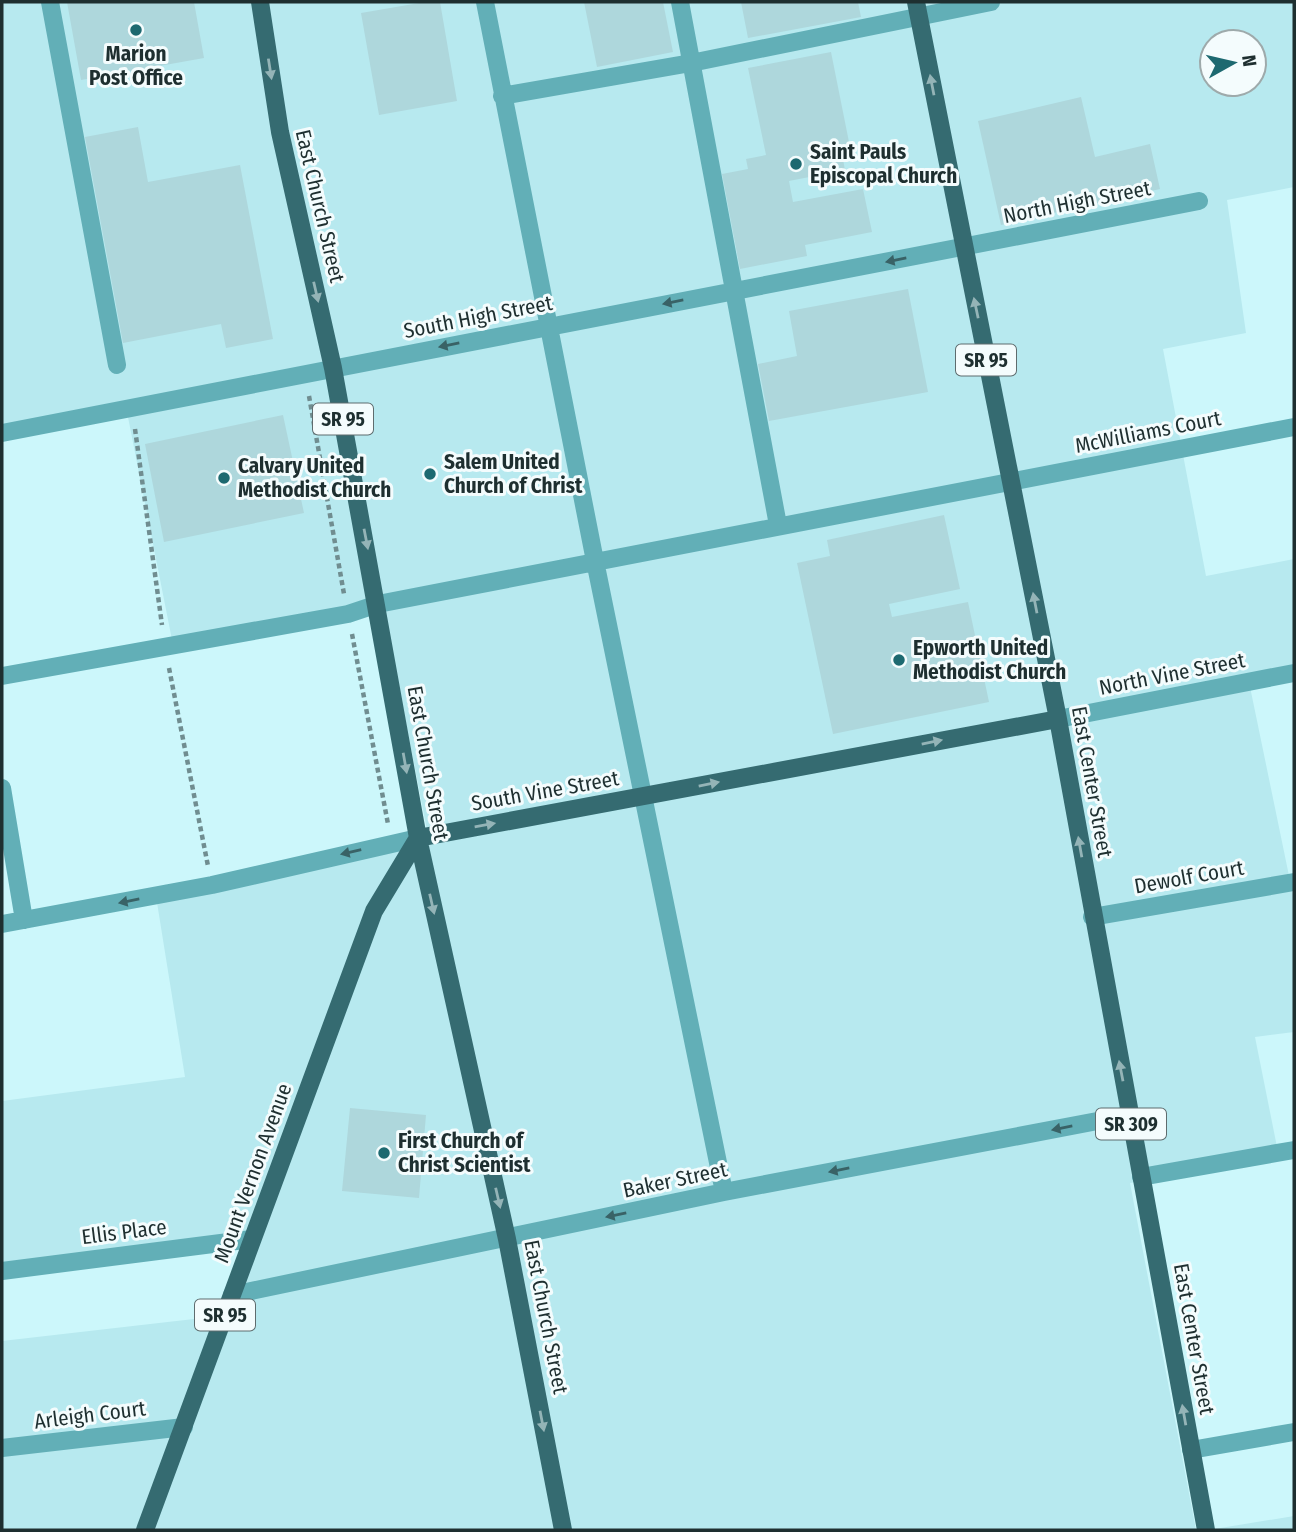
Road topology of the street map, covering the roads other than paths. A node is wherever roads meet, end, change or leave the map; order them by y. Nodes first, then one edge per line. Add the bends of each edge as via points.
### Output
1 (50, 2) edge
2 (260, 2) edge
3 (485, 2) edge
4 (680, 2) edge
5 (991, 2) edge
6 (917, 9) edge
7 (691, 62) junction
8 (502, 96) junction
9 (1199, 201) dead end
10 (963, 248) junction
11 (732, 290) junction
12 (548, 326) junction
13 (117, 365) dead end
14 (333, 368) junction
15 (1294, 427) edge
16 (2, 433) edge
17 (1011, 481) junction
18 (778, 525) junction
19 (595, 561) junction
20 (378, 604) junction
21 (1294, 673) edge
22 (2, 676) edge
23 (1058, 719) junction
24 (2, 788) edge
25 (642, 797) junction
26 (418, 838) junction
27 (1294, 882) edge
28 (1092, 917) junction
29 (24, 920) junction
30 (2, 924) edge
31 (1129, 1115) junction
32 (1294, 1150) edge
33 (1141, 1177) junction
34 (724, 1192) junction
35 (252, 1239) junction
36 (508, 1239) junction
37 (2, 1271) edge
38 (232, 1295) junction
39 (184, 1427) junction
40 (1294, 1432) edge
41 (2, 1448) edge
42 (1191, 1450) junction
43 (145, 1530) edge
44 (563, 1530) edge
45 (1206, 1530) edge

1 - 13 street
2 -> 14 main road, East Church Street / SR 95 via 280,131
3 - 8 street
4 - 7 street
5 - 6 street
6 - 7 street
10 -> 6 main road, East Center Street / SR 95
7 - 8 street
7 - 11 street
8 - 12 street
9 - 10 street, North High Street
10 -> 11 street, South High Street
17 -> 10 main road, East Center Street / SR 95
11 -> 12 street, South High Street
11 - 18 street
12 -> 14 street, South High Street
12 - 19 street
14 - 16 street, South High Street
14 -> 20 main road, East Church Street / SR 95
15 - 17 street, McWilliams Court
17 - 18 street, McWilliams Court
23 -> 17 main road, East Center Street / SR 95
18 - 19 street, McWilliams Court
19 - 20 street, McWilliams Court
19 - 25 street
20 - 22 street, McWilliams Court via 348,614
20 -> 26 main road, East Church Street / SR 95
21 - 23 street, North Vine Street
25 -> 23 main road, South Vine Street
28 -> 23 main road, East Center Street / SR 309
24 - 29 street
26 -> 25 main road, South Vine Street
25 - 34 street
26 -> 29 street, South Vine Street via 212,885
26 - 35 main road, Mount Vernon Avenue / SR 95 via 374,911
26 -> 36 main road, East Church Street
27 - 28 street, Dewolf Court
31 -> 28 main road, East Center Street / SR 309
29 - 30 street, South Vine Street
31 - 33 main road, East Center Street / SR 309
31 -> 34 street, Baker Street
32 - 33 street
42 -> 33 main road, East Center Street / SR 309
34 -> 36 street, Baker Street
35 - 37 street, Ellis Place
35 - 38 main road, Mount Vernon Avenue / SR 95
36 - 38 street, Baker Street
36 -> 44 main road, East Church Street
38 - 39 main road, Mount Vernon Avenue / SR 95
39 - 41 street, Arleigh Court
39 - 43 main road, Mount Vernon Avenue / SR 95
40 - 42 street
42 - 45 main road, East Center Street / SR 309

